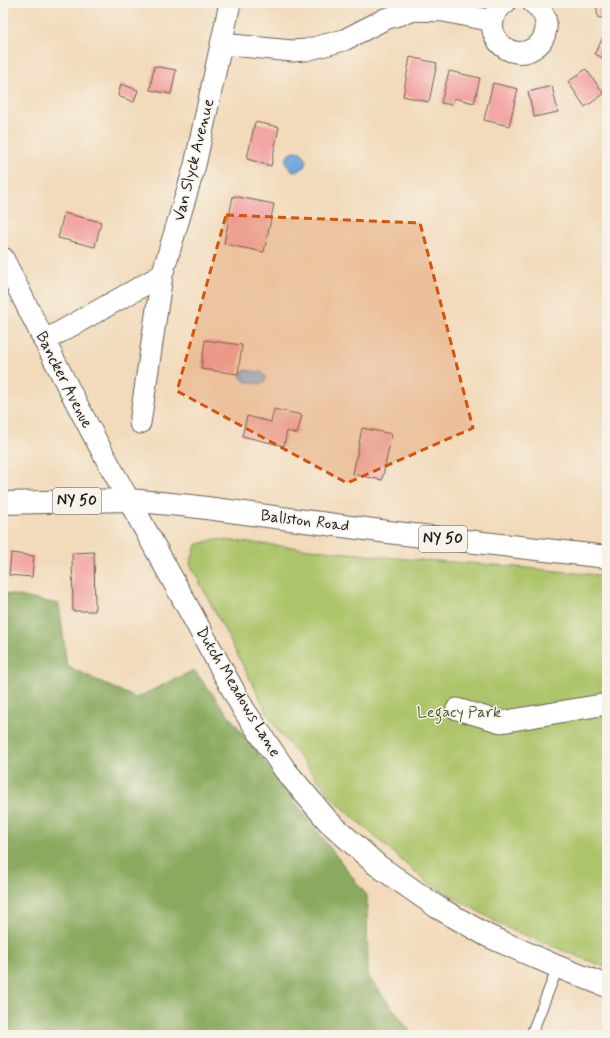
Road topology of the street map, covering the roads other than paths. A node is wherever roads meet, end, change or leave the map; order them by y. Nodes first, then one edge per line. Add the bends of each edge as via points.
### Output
1 (230, 3) edge
2 (505, 3) edge
3 (533, 3) edge
4 (493, 21) junction
5 (222, 44) junction
6 (3, 258) edge
7 (162, 275) junction
8 (44, 342) junction
9 (140, 423) dead end
10 (129, 500) junction
11 (3, 503) edge
12 (607, 557) edge
13 (607, 704) edge
14 (457, 709) dead end
15 (558, 967) junction
16 (607, 986) edge
17 (531, 1035) edge

1 - 5 street, Van Slyck Avenue
2 - 4 street via 497,11
3 - 4 street via 543,13 546,32 540,43 527,52 512,51 499,43 495,36
4 - 5 street via 444,11 415,10 385,19 344,40 306,50
5 - 7 street, Van Slyck Avenue via 195,165
6 - 8 street, Bancker Avenue
7 - 8 street
7 - 9 street, Van Slyck Avenue
8 - 10 street, Bancker Avenue
10 - 11 street, Ballston Road / NY 50
10 - 12 street, Ballston Road / NY 50
10 - 15 street, Dutch Meadows Lane via 244,710 285,770 328,821 376,865 436,907 488,936
13 - 14 street via 501,722
15 - 16 street, Dutch Meadows Lane
15 - 17 lane

